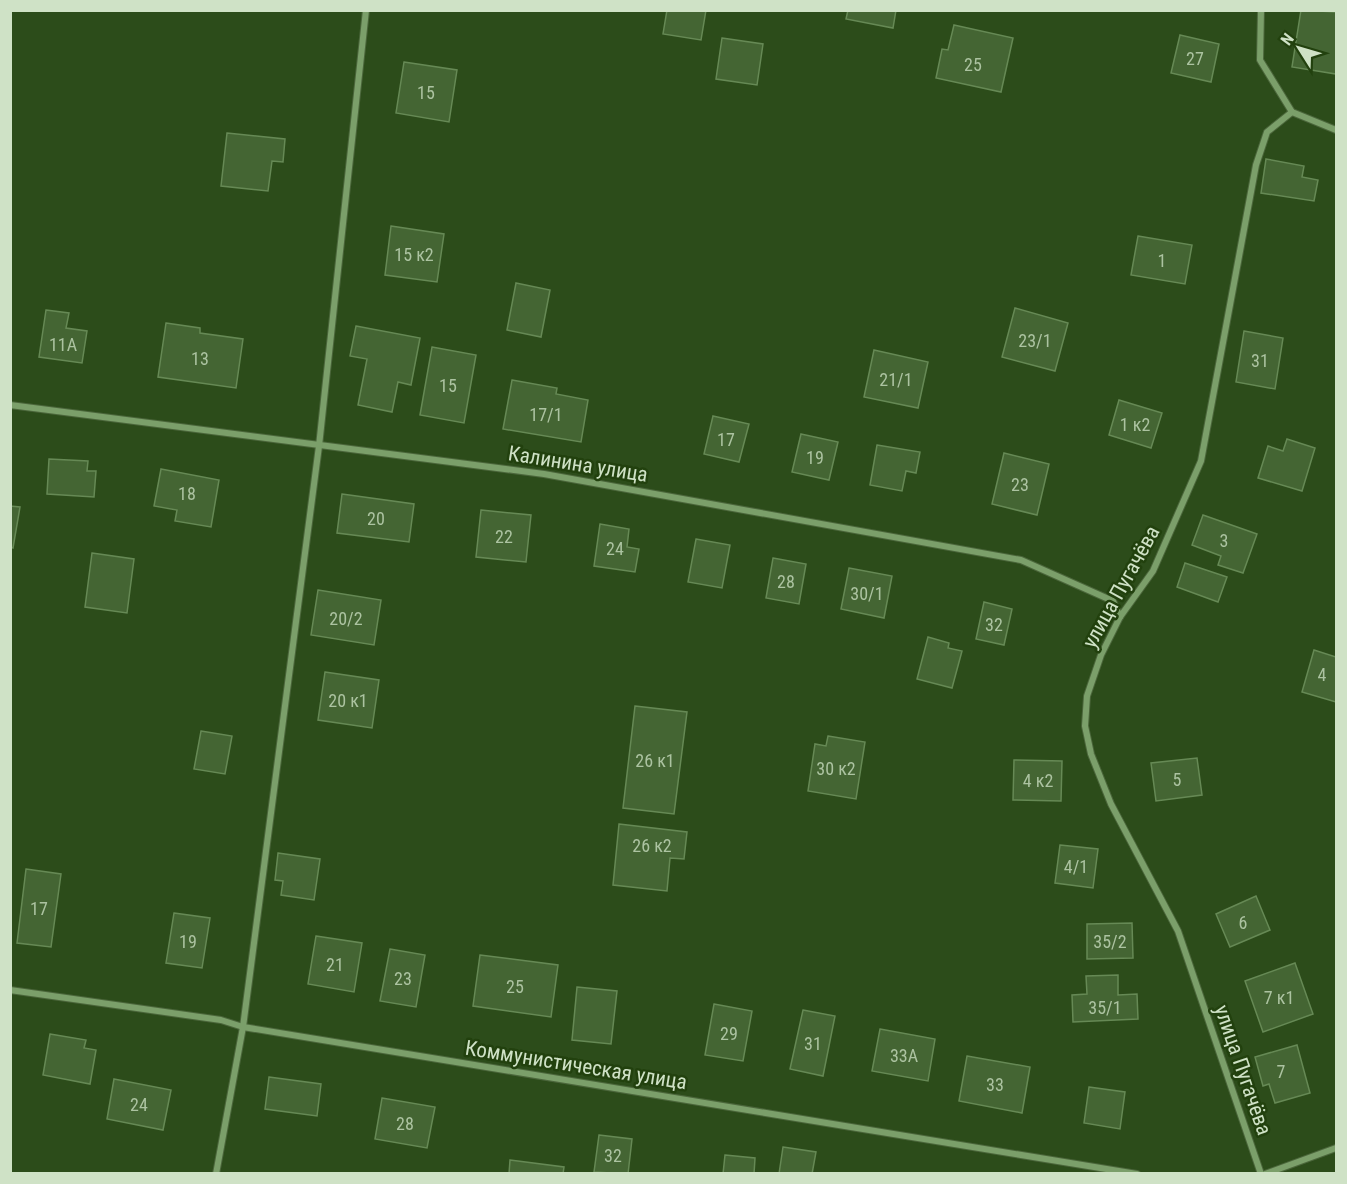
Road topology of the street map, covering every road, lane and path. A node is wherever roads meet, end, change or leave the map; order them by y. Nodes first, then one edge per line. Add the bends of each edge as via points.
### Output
1 (366, 10) edge
2 (1261, 10) edge
3 (1293, 112) junction
4 (1336, 130) edge
5 (10, 405) edge
6 (319, 446) junction
7 (1120, 617) junction
8 (10, 990) edge
9 (243, 1027) junction
10 (1336, 1148) edge
11 (216, 1173) edge
12 (1137, 1173) edge
13 (1263, 1173) edge

1 - 6 street
2 - 3 street via 1260,60
3 - 4 street
3 - 7 street, улица Пугачёва via 1267,132 1256,165 1201,462 1153,571
5 - 6 street, Калинина улица
6 - 7 street, Калинина улица via 544,474 1021,560 1113,601
6 - 9 street
7 - 13 street, улица Пугачёва via 1087,696 1085,726 1092,754 1111,804 1178,931
8 - 9 street, Коммунистическая улица via 221,1020
9 - 11 street
9 - 12 street, Коммунистическая улица
10 - 13 street

